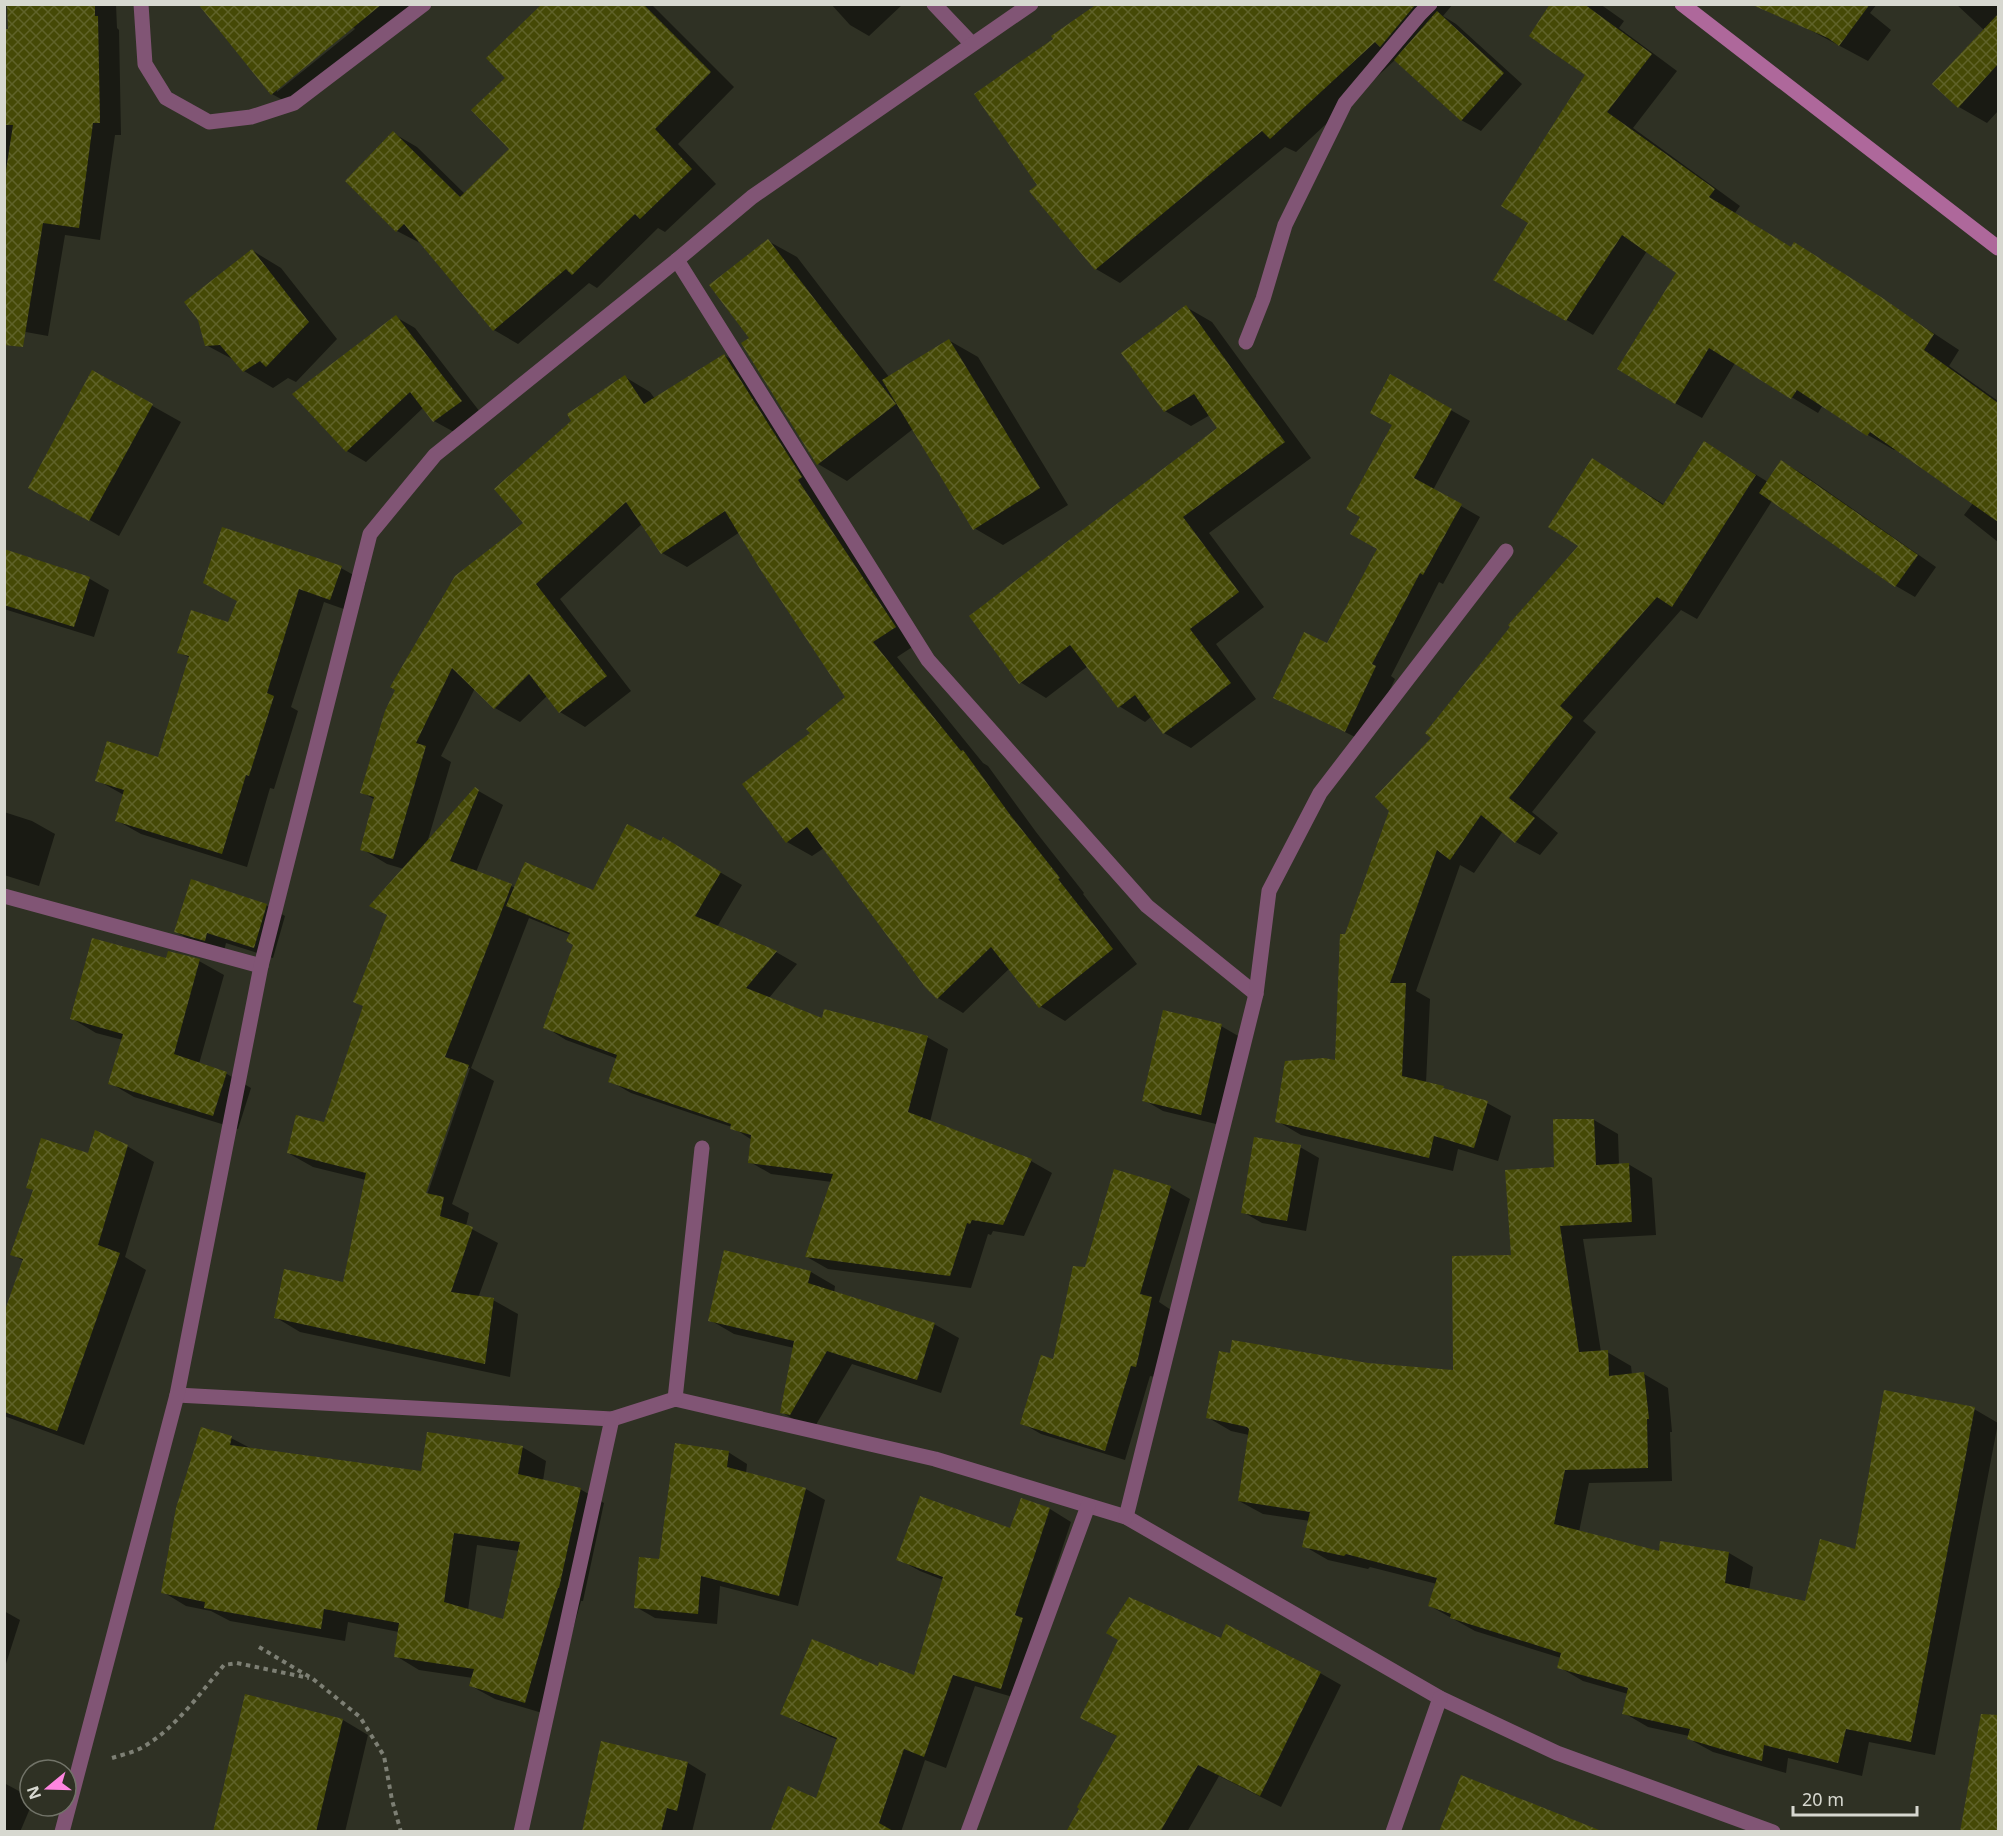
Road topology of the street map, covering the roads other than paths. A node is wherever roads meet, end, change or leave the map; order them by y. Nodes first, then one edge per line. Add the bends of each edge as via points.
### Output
1 (141, 4) edge
2 (424, 4) edge
3 (934, 4) edge
4 (1030, 4) edge
5 (1430, 4) edge
6 (1682, 4) edge
7 (972, 44) junction
8 (1998, 248) edge
9 (677, 260) junction
10 (1246, 342) dead end
11 (1506, 551) dead end
12 (4, 896) edge
13 (261, 966) junction
14 (1256, 994) junction
15 (702, 1148) dead end
16 (177, 1395) junction
17 (675, 1399) junction
18 (612, 1419) junction
19 (1088, 1506) junction
20 (1126, 1517) junction
21 (1440, 1698) junction
22 (63, 1832) edge
23 (521, 1832) edge
24 (968, 1832) edge
25 (1393, 1832) edge
26 (1773, 1832) edge

1 - 2 street via 145,64 166,98 209,122 251,117 294,103
3 - 7 street
4 - 7 street
5 - 10 street via 1345,103 1285,225
6 - 8 main road
7 - 9 street via 752,197
9 - 13 street via 435,455 370,534
9 - 14 street via 928,660 1147,906
11 - 14 street via 1320,793 1269,891
12 - 13 street
13 - 16 street
14 - 20 street
15 - 17 street
16 - 18 street
16 - 22 street
17 - 18 street
17 - 19 street via 935,1459
18 - 23 street
19 - 20 street
19 - 24 street
20 - 21 street
21 - 25 street
21 - 26 street via 1557,1753

